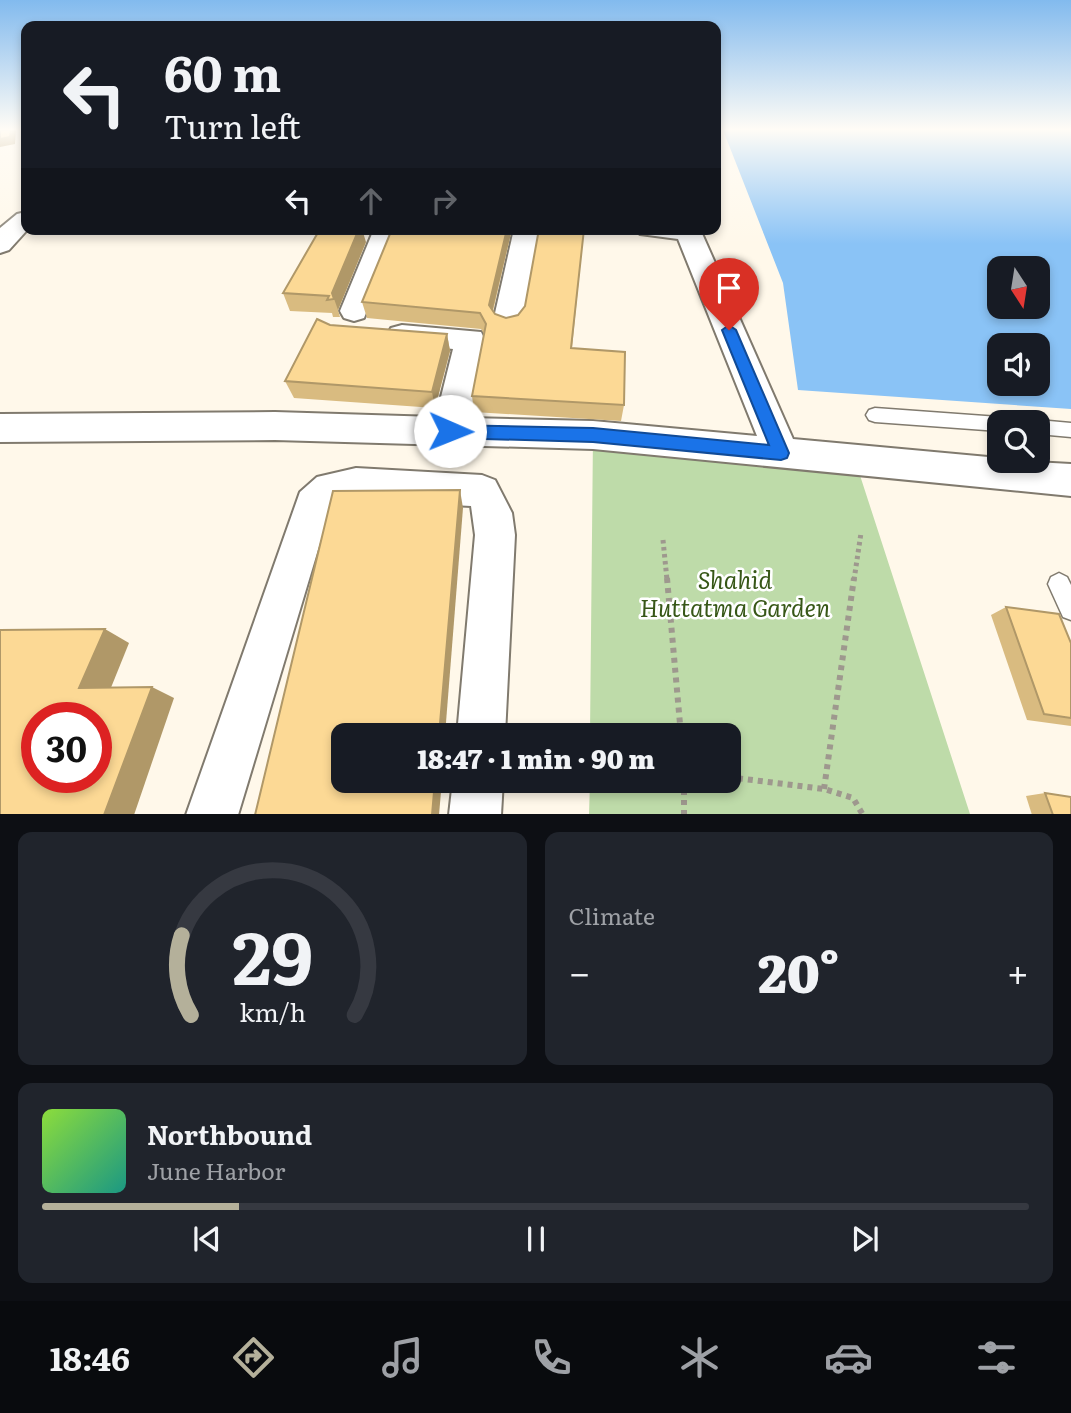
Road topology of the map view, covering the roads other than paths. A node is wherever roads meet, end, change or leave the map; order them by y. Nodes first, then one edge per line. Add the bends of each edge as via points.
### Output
1 (21, 222) edge
2 (384, 235) edge
3 (526, 235) edge
4 (690, 235) edge
5 (0, 245) edge
6 (508, 322) edge
7 (875, 415) dead end
8 (987, 423) edge
9 (0, 428) edge
10 (1050, 428) edge
11 (1071, 429) edge
12 (450, 431) junction
13 (781, 453) junction
14 (1071, 480) edge
15 (1059, 584) dead end
16 (1071, 609) edge
17 (482, 723) edge
18 (477, 793) edge
19 (212, 814) edge
20 (475, 814) edge

1 - 5 street
2 - 12 street via 346,320 470,340
3 - 6 street
4 - 13 street
7 - 8 lane
9 - 12 street via 275,426
10 - 11 lane
12 - 13 street via 593,435
13 - 14 street
15 - 16 lane
17 - 19 street via 495,535 493,513 482,491 356,484 330,488 313,504
18 - 20 street

